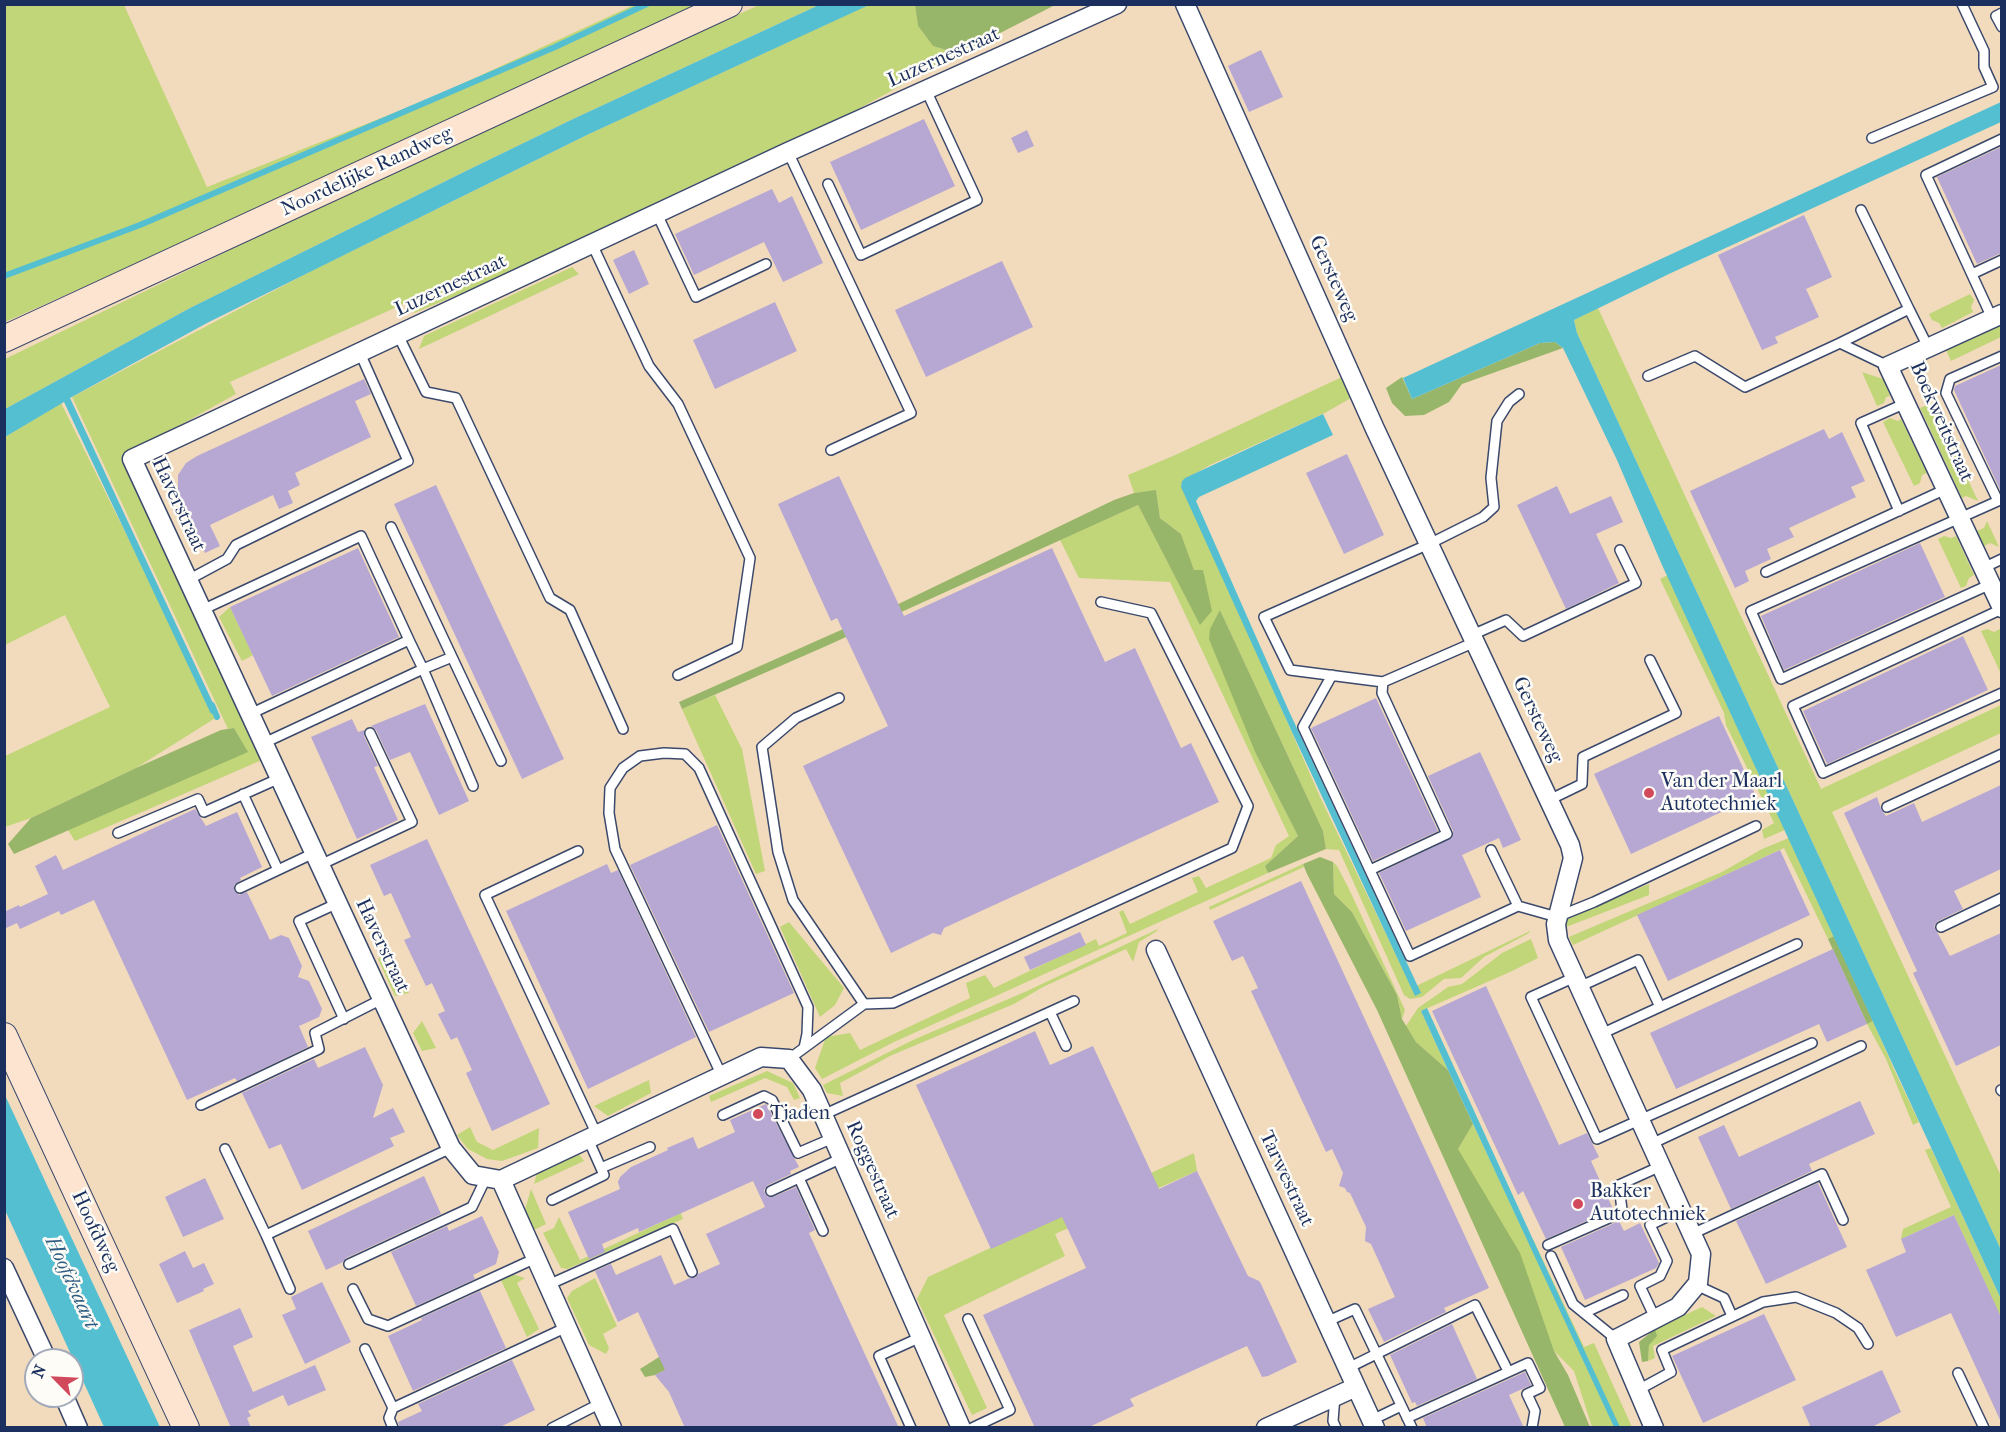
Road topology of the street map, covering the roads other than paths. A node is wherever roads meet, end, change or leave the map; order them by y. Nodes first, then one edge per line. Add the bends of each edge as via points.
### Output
1 (729, 4) edge
2 (1118, 4) edge
3 (1185, 4) edge
4 (1962, 4) edge
5 (2001, 13) edge
6 (2001, 27) edge
7 (926, 90) junction
8 (1872, 138) dead end
9 (2001, 139) edge
10 (788, 152) junction
11 (828, 184) dead end
12 (1861, 210) dead end
13 (657, 214) junction
14 (592, 244) junction
15 (2001, 260) edge
16 (766, 264) dead end
17 (1972, 274) junction
18 (1909, 309) junction
19 (1997, 316) edge
20 (398, 335) junction
21 (4, 339) edge
22 (1840, 343) junction
23 (1928, 347) junction
24 (360, 353) junction
25 (2001, 356) edge
26 (1888, 366) junction
27 (1648, 376) dead end
28 (1519, 394) dead end
29 (1906, 403) junction
30 (831, 450) dead end
31 (132, 459) joint
32 (1946, 489) junction
33 (1899, 510) junction
34 (1960, 519) junction
35 (391, 527) dead end
36 (1429, 544) junction
37 (1620, 550) dead end
38 (2001, 560) edge
39 (1983, 568) junction
40 (1766, 572) dead end
41 (188, 580) junction
42 (1990, 584) junction
43 (1101, 602) dead end
44 (2001, 608) edge
45 (202, 610) junction
46 (1473, 638) junction
47 (409, 640) junction
48 (452, 657) junction
49 (1650, 660) dead end
50 (423, 669) junction
51 (678, 675) dead end
52 (1332, 675) junction
53 (1383, 682) junction
54 (2001, 693) edge
55 (839, 698) dead end
56 (250, 714) junction
57 (623, 729) dead end
58 (370, 733) dead end
59 (264, 743) junction
60 (2001, 754) edge
61 (501, 761) dead end
62 (280, 778) junction
63 (473, 786) dead end
64 (243, 794) junction
65 (1549, 800) junction
66 (1887, 807) dead end
67 (1756, 826) dead end
68 (118, 833) dead end
69 (1491, 850) dead end
70 (578, 851) dead end
71 (317, 859) junction
72 (278, 870) junction
73 (1370, 870) junction
74 (240, 888) dead end
75 (2001, 898) edge
76 (338, 903) junction
77 (1518, 906) junction
78 (1557, 917) junction
79 (1941, 927) dead end
80 (1797, 944) dead end
81 (1156, 950) dead end
82 (1577, 982) junction
83 (382, 999) junction
84 (1074, 1001) dead end
85 (864, 1004) junction
86 (1660, 1007) junction
87 (1050, 1012) junction
88 (344, 1019) junction
89 (1601, 1034) junction
90 (4, 1036) edge
91 (1812, 1043) dead end
92 (1066, 1046) dead end
93 (1862, 1046) dead end
94 (804, 1048) junction
95 (789, 1059) junction
96 (722, 1076) junction
97 (201, 1105) dead end
98 (723, 1115) dead end
99 (823, 1115) junction
100 (1640, 1119) junction
101 (592, 1137) junction
102 (833, 1138) junction
103 (1651, 1144) junction
104 (650, 1147) dead end
105 (451, 1148) junction
106 (225, 1149) dead end
107 (842, 1158) junction
108 (1661, 1166) junction
109 (601, 1168) junction
110 (800, 1178) junction
111 (494, 1179) junction
112 (771, 1191) dead end
113 (552, 1200) dead end
114 (1681, 1210) junction
115 (1843, 1220) dead end
116 (823, 1231) dead end
117 (1692, 1234) junction
118 (266, 1235) junction
119 (1548, 1245) dead end
120 (1551, 1256) dead end
121 (536, 1258) junction
122 (349, 1264) dead end
123 (4, 1268) edge
124 (692, 1272) dead end
125 (549, 1285) junction
126 (1696, 1285) junction
127 (290, 1289) dead end
128 (353, 1289) dead end
129 (1623, 1294) dead end
130 (1584, 1313) junction
131 (1732, 1316) junction
132 (1655, 1318) junction
133 (968, 1319) dead end
134 (1326, 1323) junction
135 (567, 1327) junction
136 (921, 1337) junction
137 (1616, 1339) junction
138 (1868, 1344) dead end
139 (41, 1348) edge
140 (365, 1349) dead end
141 (1376, 1354) junction
142 (1506, 1367) dead end
143 (1348, 1368) junction
144 (1958, 1373) dead end
145 (1356, 1387) junction
146 (1638, 1390) junction
147 (1335, 1396) junction
148 (602, 1403) junction
149 (1401, 1406) junction
150 (69, 1408) edge
151 (393, 1408) junction
152 (1407, 1418) junction
153 (1373, 1424) edge
154 (962, 1427) edge
155 (78, 1428) edge
156 (186, 1428) edge
157 (393, 1428) edge
158 (552, 1428) edge
159 (612, 1428) edge
160 (911, 1428) edge
161 (1266, 1428) edge
162 (1336, 1428) edge
163 (1412, 1428) edge
164 (1532, 1428) edge
165 (1654, 1428) edge
166 (1984, 1428) edge

1 - 21 main road, Noordelijke Randweg
2 - 7 street, Luzernestraat
3 - 36 street, Gersteweg
4 - 8 lane via 1984,51 1984,67 1993,87
5 - 6 lane via 1996,16
7 - 10 street, Luzernestraat
7 - 11 lane via 977,200 861,255
9 - 17 lane via 1926,175
10 - 13 street, Luzernestraat
10 - 30 lane via 911,413
12 - 18 lane
13 - 14 street, Luzernestraat
13 - 16 lane via 696,297
14 - 20 street, Luzernestraat
14 - 51 lane via 649,366 678,404 750,558 737,647
15 - 17 lane
17 - 19 lane
18 - 22 lane
18 - 23 lane
19 - 23 street, Boekweitstraat
20 - 24 street, Luzernestraat
20 - 57 lane via 426,392 456,399 550,598 570,610
22 - 26 lane
22 - 27 lane via 1745,387 1695,356
23 - 26 street, Boekweitstraat
24 - 31 street, Luzernestraat
24 - 41 lane via 408,461 236,545 227,559
25 - 34 lane via 1950,379 1946,393 1998,501
26 - 29 street, Boekweitstraat
28 - 36 lane via 1497,421 1491,478 1494,507 1483,518
29 - 32 street, Boekweitstraat
29 - 33 lane via 1861,423
31 - 41 street, Haverstraat
32 - 33 lane
32 - 34 street, Boekweitstraat
33 - 40 lane
34 - 39 street, Boekweitstraat
34 - 42 lane via 1751,611 1781,679
35 - 48 lane
36 - 46 street, Gersteweg
36 - 52 lane via 1264,617 1290,670
37 - 46 lane via 1636,583 1523,636 1506,620
38 - 39 lane
39 - 42 street, Boekweitstraat
41 - 45 street, Haverstraat
42 - 44 street, Boekweitstraat
43 - 85 lane via 1151,613 1248,806 1232,848 894,1003
44 - 54 lane via 1793,706 1823,773
45 - 47 lane via 361,536
45 - 56 street, Haverstraat
46 - 53 lane
46 - 65 street, Gersteweg
47 - 50 lane
47 - 56 lane
48 - 50 lane
48 - 61 lane
49 - 65 lane via 1676,713 1583,757 1582,784
50 - 59 lane
50 - 63 lane
52 - 53 lane
52 - 73 lane via 1303,727
53 - 73 lane via 1382,693 1447,834
55 - 85 lane via 796,718 762,747 778,852 793,900
56 - 59 street, Haverstraat
58 - 71 lane via 412,822
59 - 62 street, Haverstraat
60 - 66 lane
62 - 64 lane
62 - 71 street, Haverstraat
64 - 68 lane via 204,812 198,799
64 - 72 lane
65 - 78 street, Gersteweg via 1573,858
67 - 78 lane
69 - 77 lane
70 - 101 lane via 484,895
71 - 72 lane
71 - 76 street, Haverstraat
72 - 74 lane
73 - 77 lane via 1410,956
75 - 79 lane
76 - 83 street, Haverstraat
76 - 88 lane via 299,921
77 - 78 lane
78 - 82 street, Gersteweg via 1556,933
80 - 86 lane
81 - 134 street, Tarwestraat
82 - 86 lane via 1638,960
82 - 89 street, Gersteweg
82 - 100 lane via 1531,997 1597,1139
83 - 88 lane
83 - 105 street, Haverstraat
84 - 87 lane
85 - 94 lane
86 - 89 lane
87 - 92 lane
87 - 99 lane
88 - 97 lane via 315,1033 319,1049
89 - 100 street, Gersteweg
90 - 156 main road, Hoofdweg
91 - 100 lane
93 - 103 lane
94 - 95 lane
94 - 96 lane via 808,1007 699,768 685,754 640,756 623,768 610,788 609,813 615,849
95 - 96 street via 761,1057
95 - 99 street, Roggestraat via 812,1090
96 - 101 street
98 - 102 lane via 764,1096 772,1100 798,1153
99 - 102 street, Roggestraat
100 - 103 street, Gersteweg
101 - 109 lane
101 - 111 street
102 - 107 street, Roggestraat
103 - 108 street, Gersteweg
104 - 109 lane
105 - 111 street, Haverstraat via 473,1175
105 - 118 lane
106 - 118 lane
107 - 110 lane
107 - 136 street, Roggestraat
108 - 114 street, Gersteweg
108 - 119 lane via 1619,1185 1622,1210 1616,1215
109 - 113 lane via 604,1175
110 - 112 lane
110 - 116 lane
111 - 121 street
111 - 122 lane via 472,1207
114 - 117 street, Gersteweg
114 - 132 lane via 1650,1225 1667,1261 1660,1276 1640,1286
115 - 117 lane via 1822,1174
117 - 126 street, Gersteweg via 1701,1254
118 - 127 lane
120 - 130 lane via 1573,1304
121 - 125 street
121 - 128 lane via 388,1326 368,1319
123 - 139 street
124 - 125 lane via 673,1229
125 - 135 street
126 - 131 lane via 1724,1298
126 - 132 street via 1678,1306
129 - 130 lane
130 - 137 lane
131 - 138 lane via 1763,1302 1797,1298 1858,1328
131 - 146 lane via 1662,1350 1671,1372
132 - 137 street
133 - 154 lane via 1010,1410
134 - 141 lane via 1355,1309
134 - 143 street, Tarwestraat
135 - 148 street
135 - 151 lane
136 - 154 street, Roggestraat
136 - 160 lane via 879,1356
137 - 146 street
140 - 151 lane
141 - 142 lane via 1475,1305
141 - 143 lane
141 - 149 lane
143 - 145 street, Tarwestraat
144 - 166 lane
145 - 147 street
145 - 153 street, Tarwestraat
146 - 165 street
147 - 161 street
147 - 162 lane
148 - 158 lane
148 - 159 street
149 - 152 lane
149 - 153 lane
150 - 155 street
151 - 157 lane via 389,1418
152 - 163 lane
152 - 164 lane via 1528,1363 1540,1388 1527,1394 1535,1411

